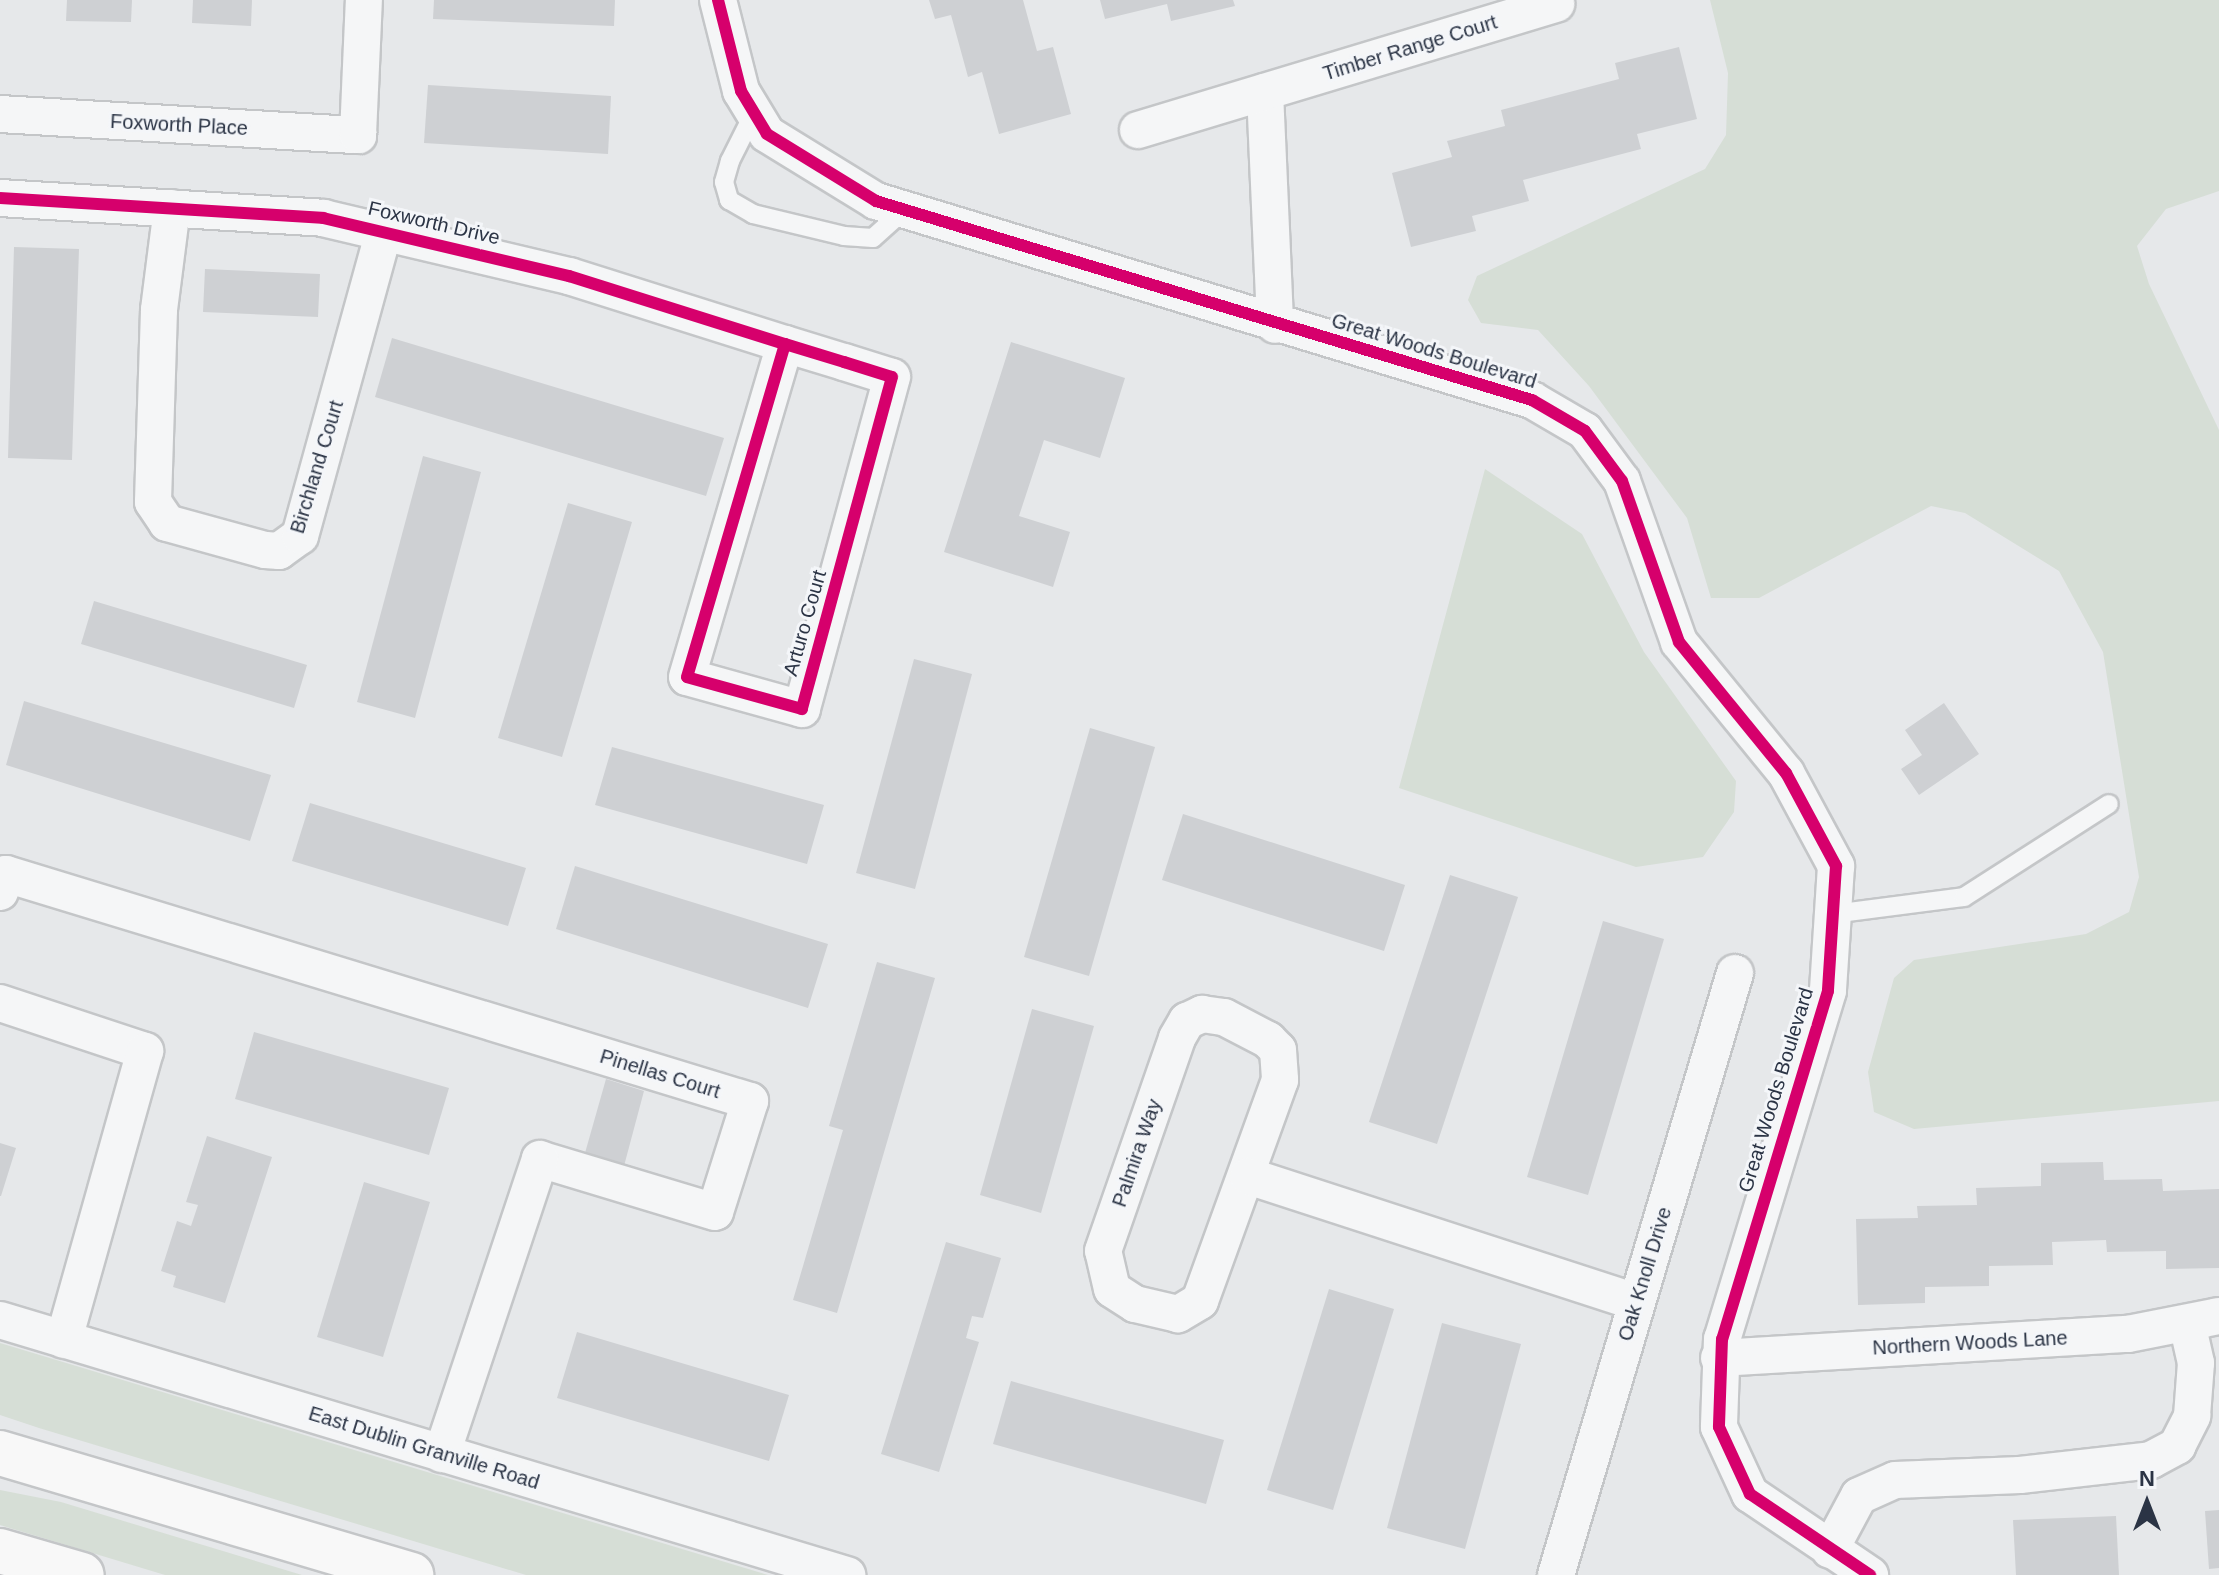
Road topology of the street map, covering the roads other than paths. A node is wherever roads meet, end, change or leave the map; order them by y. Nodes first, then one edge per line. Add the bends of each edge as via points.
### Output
1 (364, 0) edge
2 (718, 0) edge
3 (1556, 4) dead end
4 (1265, 92) junction
5 (754, 113) junction
6 (0, 114) edge
7 (1138, 130) dead end
8 (0, 198) edge
9 (172, 208) junction
10 (903, 211) junction
11 (384, 231) junction
12 (1275, 325) junction
13 (785, 344) junction
14 (844, 362) joint
15 (2109, 804) dead end
16 (0, 892) edge
17 (1833, 914) junction
18 (1735, 973) dead end
19 (0, 1003) edge
20 (1248, 1176) junction
21 (1636, 1302) junction
22 (2203, 1319) edge
23 (0, 1320) edge
24 (64, 1340) junction
25 (1719, 1358) junction
26 (0, 1453) edge
27 (442, 1454) junction
28 (1830, 1550) junction
29 (0, 1551) edge
30 (82, 1575) edge
31 (411, 1575) edge
32 (847, 1575) edge
33 (1556, 1575) edge
34 (1870, 1575) edge

1 - 6 street, Foxworth Place via 358,135
2 - 5 street, Great Woods Boulevard via 741,91
3 - 4 street, Timber Range Court
4 - 7 street, Timber Range Court
4 - 12 street
5 - 10 street, Great Woods Boulevard via 783,144
5 - 10 lane via 730,161 724,182 729,200 753,214 873,238
8 - 9 street, Foxworth Drive
9 - 11 street, Foxworth Drive via 323,218
9 - 11 street, Birchland Court via 159,310 153,502 167,523 265,550 279,551 300,536
10 - 12 street, Great Woods Boulevard
11 - 13 street, Foxworth Drive via 569,276
12 - 17 street, Great Woods Boulevard via 1532,400 1585,431 1622,481 1679,642 1786,773 1836,866
13 - 14 street, Foxworth Drive
13 - 14 street, Arturo Court via 687,677 802,709 892,377
15 - 17 lane via 1964,897
16 - 27 street, Pinellas Court via 6,874 750,1101 715,1212 540,1159
17 - 25 street, Great Woods Boulevard via 1828,991
18 - 21 street, Oak Knoll Drive
19 - 24 street via 145,1051
20 - 20 street, Palmira Way via 1280,1080 1278,1050 1251,1028 1202,1014 1187,1021 1177,1038 1103,1251 1112,1289 1135,1304 1178,1314 1191,1309
20 - 21 street
21 - 33 street, Oak Knoll Drive
22 - 25 street, Northern Woods Lane via 2128,1334
22 - 28 street via 2192,1416 2177,1446 2151,1460 2049,1472 1895,1480 1859,1496
23 - 24 street, East Dublin Granville Road
24 - 27 street, East Dublin Granville Road
25 - 28 street, Great Woods Boulevard via 1719,1427 1750,1494
26 - 31 main road
27 - 32 street, East Dublin Granville Road
28 - 34 street, Great Woods Boulevard
29 - 30 main road

